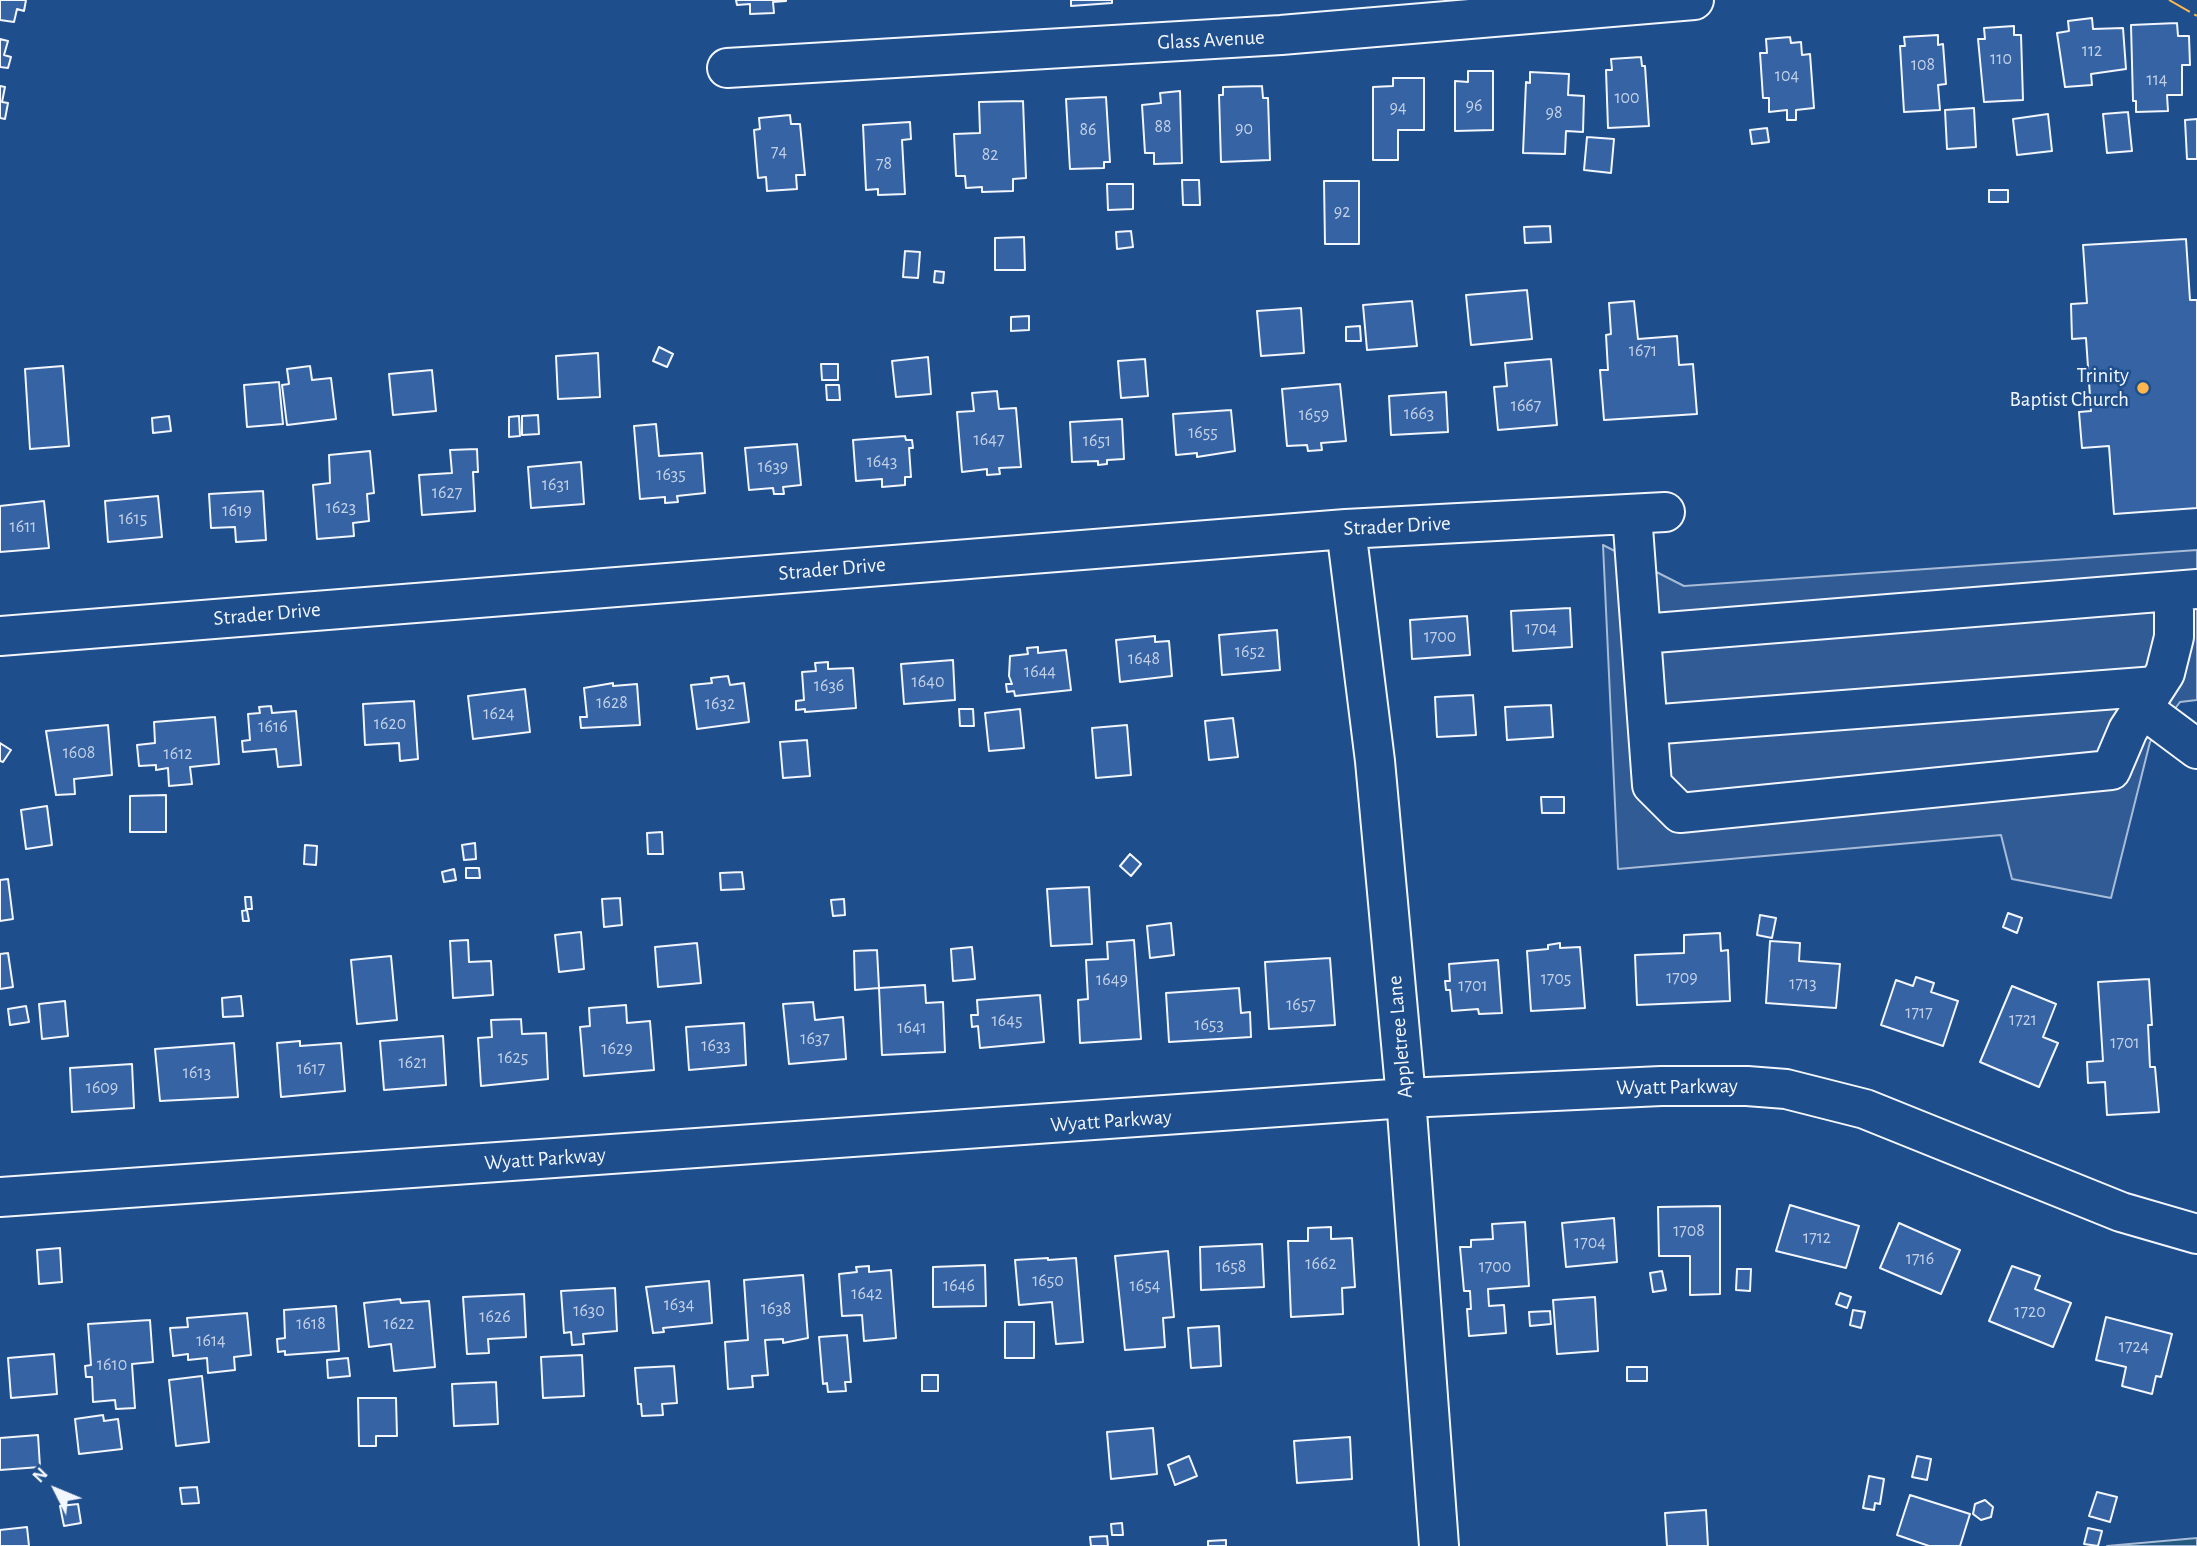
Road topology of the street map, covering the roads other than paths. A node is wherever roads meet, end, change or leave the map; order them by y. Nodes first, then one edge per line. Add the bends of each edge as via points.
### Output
1 (1694, 0) edge
2 (1619, 3) edge
3 (727, 68) dead end
4 (1346, 528) junction
5 (2185, 590) edge
6 (1643, 634) junction
7 (0, 635) edge
8 (2149, 697) junction
9 (1648, 724) junction
10 (2197, 749) edge
11 (1406, 1098) junction
12 (0, 1197) edge
13 (2197, 1234) edge
14 (1439, 1546) edge

1 - 2 street, Glass Avenue
2 - 3 street, Glass Avenue via 1281,35
4 - 6 street, Strader Drive via 1648,513
4 - 7 street, Strader Drive
4 - 11 street, Appletree Lane via 1375,761
5 - 6 street
5 - 8 street via 2165,673
6 - 9 street
8 - 9 street
8 - 9 street via 2111,770 1680,813 1652,785
8 - 10 street
11 - 12 street, Wyatt Parkway
11 - 13 street, Wyatt Parkway via 1661,1086 1786,1089 1865,1109 2121,1212
11 - 14 street, Appletree Lane

